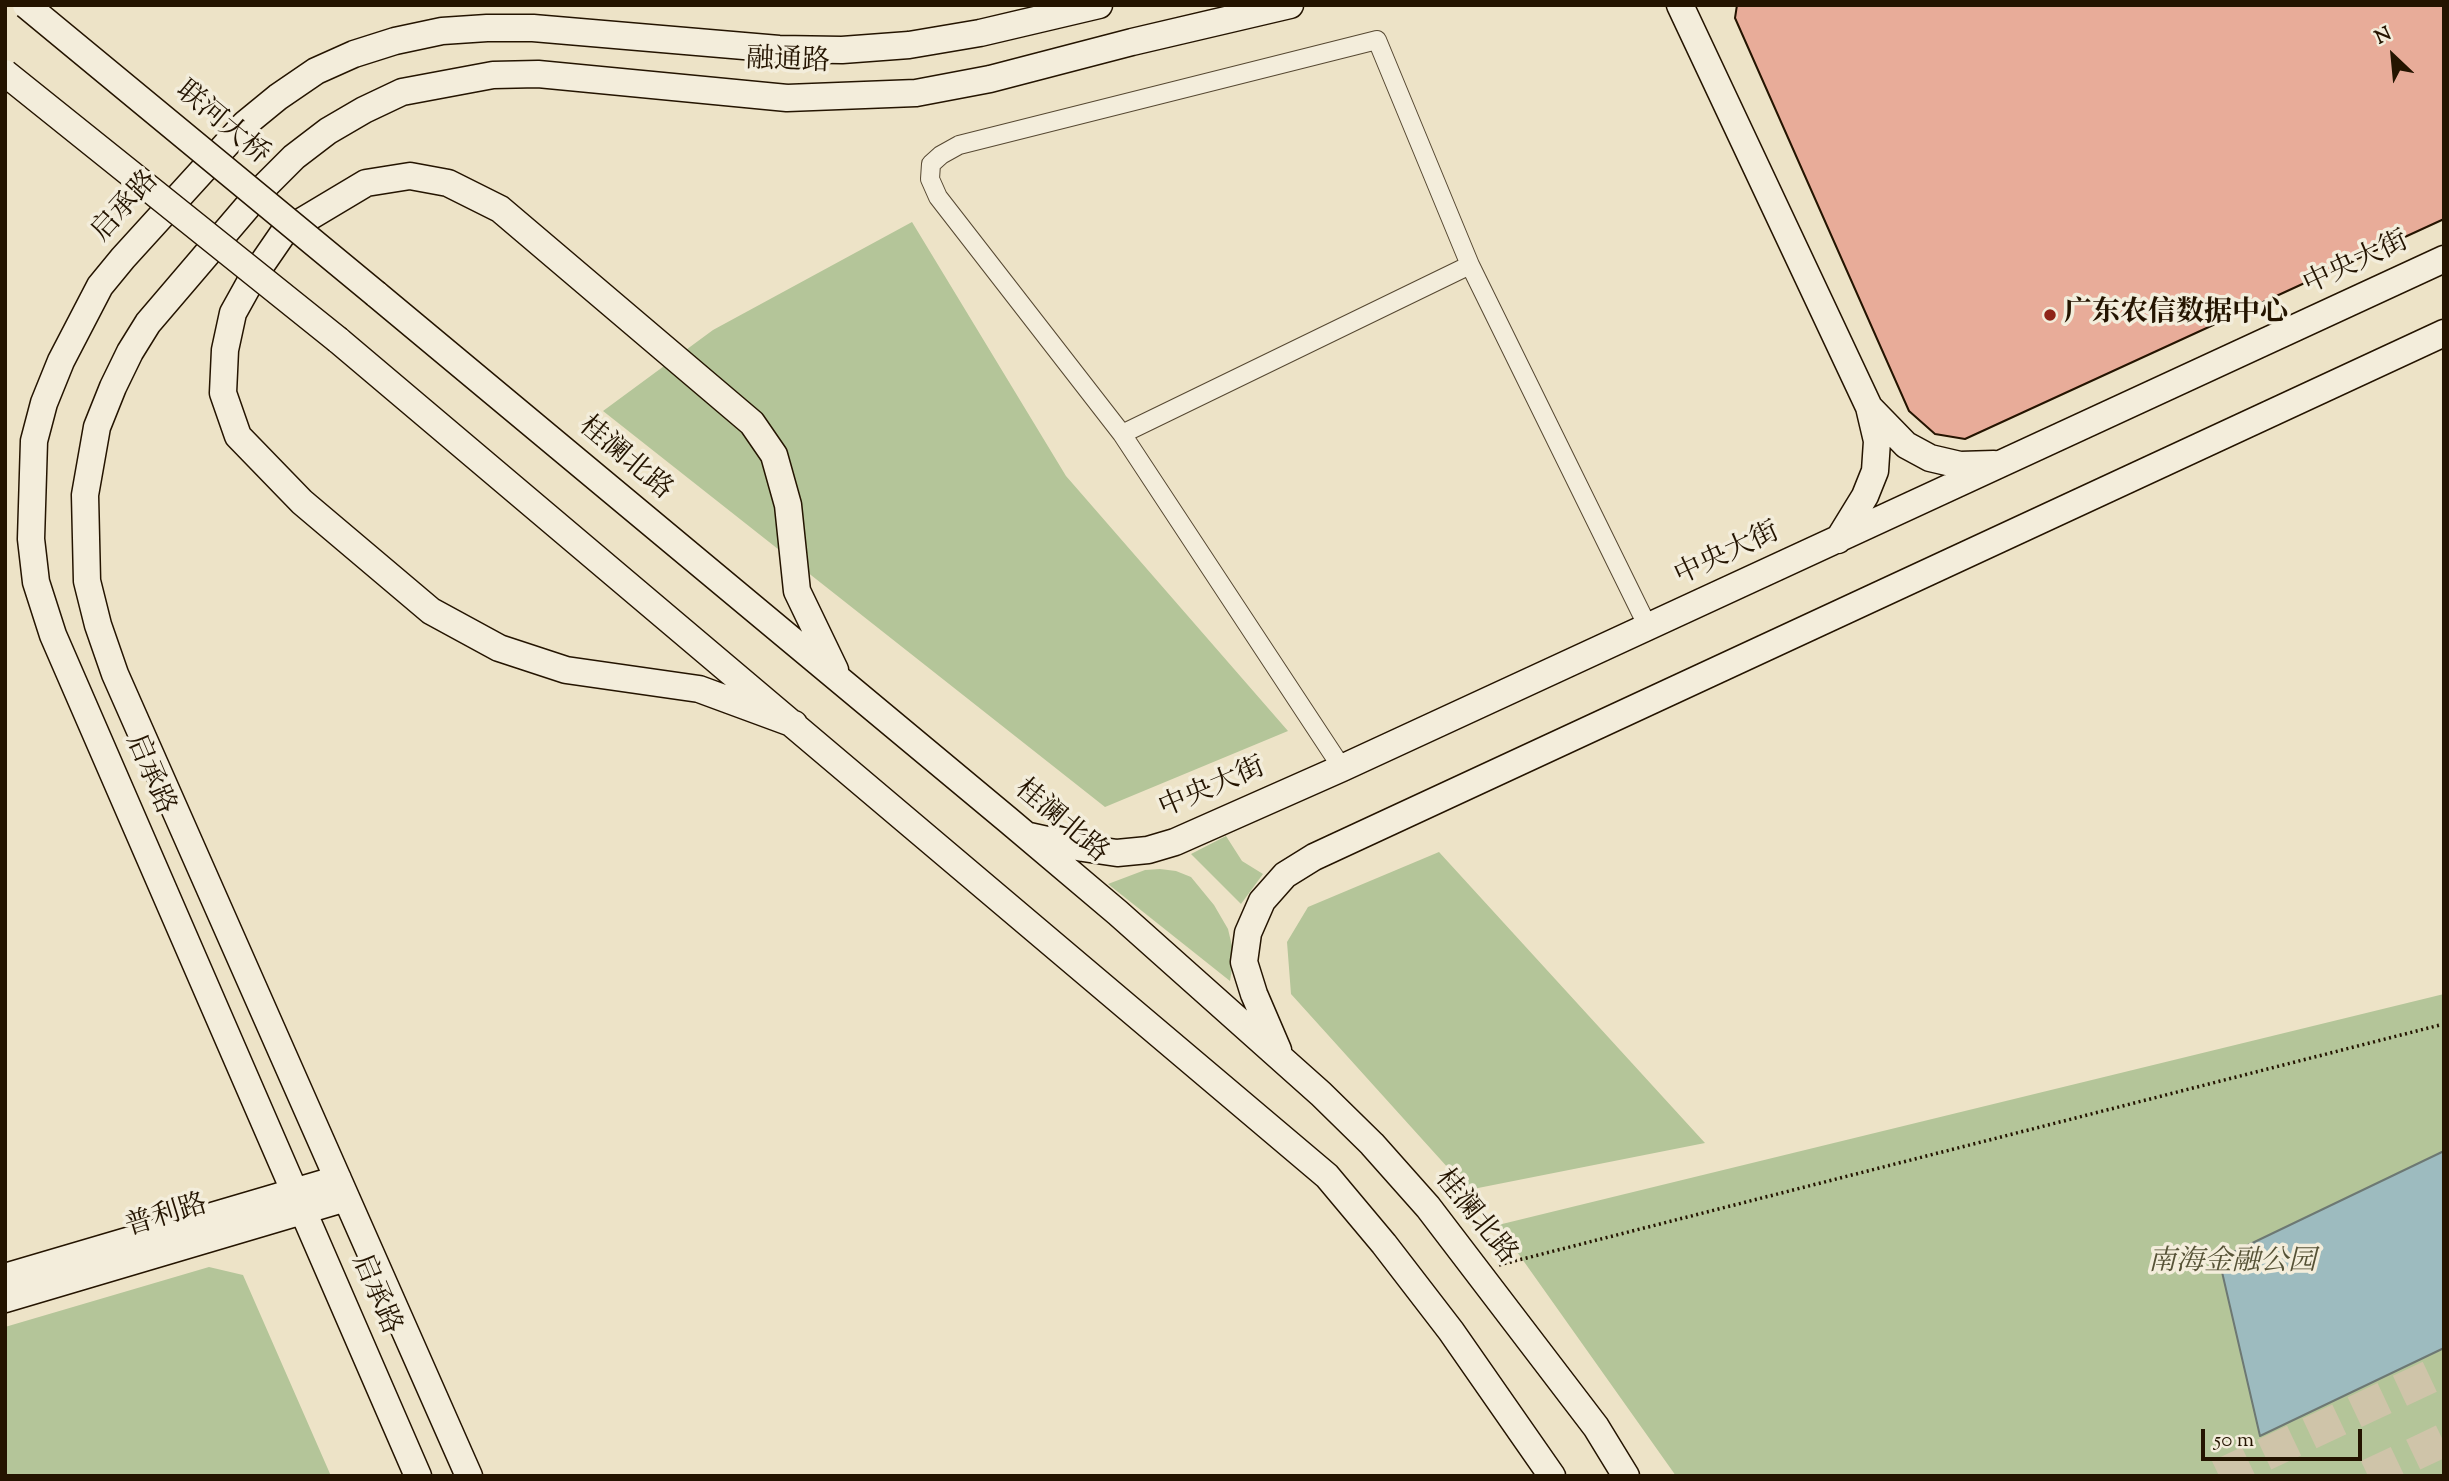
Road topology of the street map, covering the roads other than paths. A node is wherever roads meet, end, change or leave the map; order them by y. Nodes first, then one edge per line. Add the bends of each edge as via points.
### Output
1 (26, 5) edge
2 (1098, 5) edge
3 (1290, 5) edge
4 (1680, 5) edge
5 (1700, 5) edge
6 (1703, 51) junction
7 (5, 73) edge
8 (245, 124) joint
9 (294, 157) joint
10 (2444, 259) edge
11 (1471, 264) junction
12 (376, 294) joint
13 (2444, 333) edge
14 (1869, 407) junction
15 (1122, 434) junction
16 (2002, 464) junction
17 (1838, 540) junction
18 (1648, 627) junction
19 (842, 682) junction
20 (794, 724) junction
21 (1342, 768) junction
22 (1026, 836) junction
23 (1282, 1059) junction
24 (342, 1188) junction
25 (299, 1201) junction
26 (5, 1277) edge
27 (5, 1298) edge
28 (418, 1476) edge
29 (469, 1476) edge
30 (1552, 1476) edge
31 (1626, 1476) edge

1 - 12 main road, 联河大桥, bridge
2 - 8 main road, 融通路 via 968,35 842,50 533,28 442,31 385,44 316,71
3 - 9 main road, 融通路 via 916,93 787,98 538,74 493,75 402,92 328,131
4 - 6 main road
5 - 6 main road
6 - 14 main road
7 - 20 main road, bridge via 338,340
8 - 25 main road, 启承路 via 100,286 61,361 34,441 31,539 36,582 53,635
9 - 24 main road, 启承路 via 148,323 113,387 97,427 85,495 87,582 115,674
10 - 16 main road, 中央大街
11 - 15 street
11 - 15 street via 1377,40 959,145 941,155 931,164 930,179 938,197
11 - 18 street
12 - 19 main road, 桂澜北路
13 - 23 main road via 1339,845 1285,875 1262,901 1248,933 1244,962
14 - 16 main road via 1906,445 1930,458 1960,465
14 - 17 main road via 1877,442 1875,471 1866,496
15 - 21 street
16 - 17 main road, 中央大街
17 - 18 main road, 中央大街
18 - 21 main road, 中央大街
19 - 20 main road via 797,591 788,505 774,455 752,423 500,209 449,183 410,176 366,183 284,232 233,313 223,393 238,436 302,502 431,611 499,648 566,670 699,689
19 - 22 main road, 桂澜北路
20 - 30 main road via 1327,1176 1451,1331
21 - 22 main road, 中央大街 via 1148,850 1117,852
22 - 23 main road, 桂澜北路
23 - 31 main road, 桂澜北路 via 1371,1144 1427,1208 1596,1427
24 - 25 main road, 普利路
24 - 29 main road, 启承路
25 - 26 main road, 普利路
25 - 27 main road, 普利路
25 - 28 main road, 启承路

